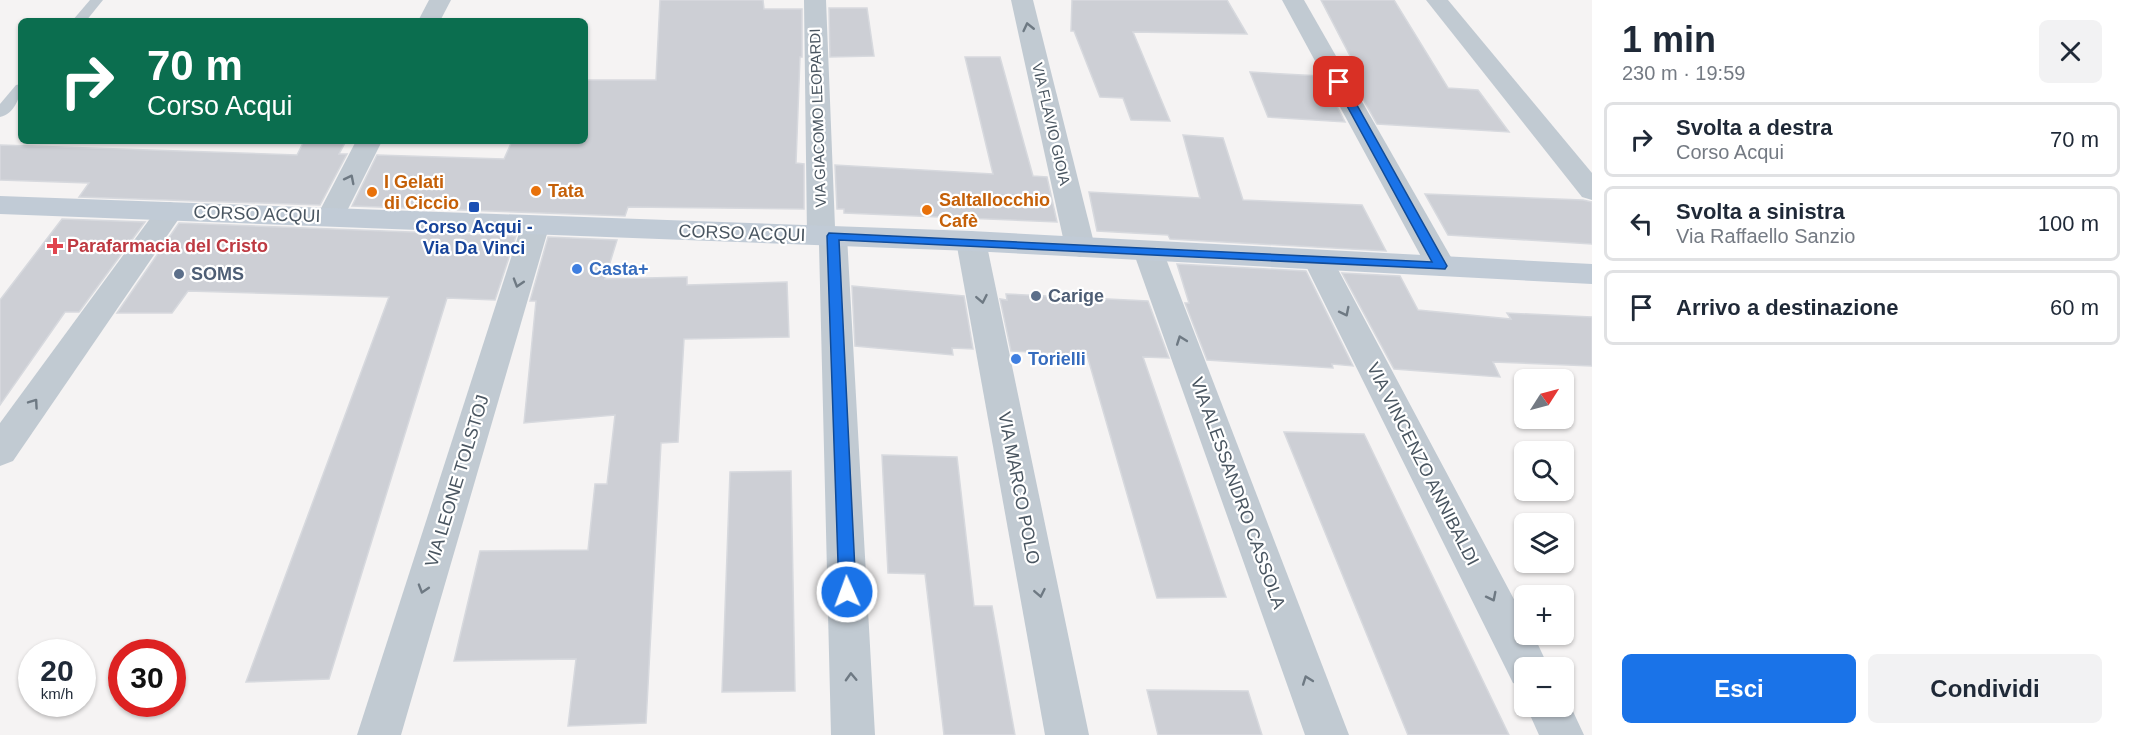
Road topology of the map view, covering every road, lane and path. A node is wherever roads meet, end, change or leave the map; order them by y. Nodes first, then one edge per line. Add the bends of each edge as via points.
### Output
1 (97, 0) edge
2 (440, 0) edge
3 (815, 0) edge
4 (1022, 0) edge
5 (1293, 0) edge
6 (1437, 0) edge
7 (82, 18) edge
8 (431, 18) edge
9 (18, 92) edge
10 (0, 113) edge
11 (367, 144) edge
12 (1592, 191) edge
13 (0, 205) edge
14 (170, 211) junction
15 (331, 216) junction
16 (535, 226) junction
17 (827, 236) junction
18 (971, 241) junction
19 (1080, 247) junction
20 (1148, 251) junction
21 (1318, 260) junction
22 (1441, 266) junction
23 (1592, 274) edge
24 (0, 451) edge
25 (1522, 657) edge
26 (1553, 717) edge
27 (379, 735) edge
28 (853, 735) edge
29 (1067, 735) edge
30 (1327, 735) edge
31 (1562, 735) edge

1 - 7 lane
2 - 8 street
3 - 17 street, VIA GIACOMO LEOPARDI
19 -> 4 street, VIA FLAVIO GIOIA
5 - 22 street
6 - 12 street
9 - 10 lane
15 -> 11 street
13 - 14 street, CORSO ACQUI
14 - 15 street, CORSO ACQUI
24 -> 14 street
15 - 16 street, CORSO ACQUI
16 - 17 street, CORSO ACQUI
16 -> 27 street, VIA LEONE TOLSTOJ
17 - 18 street, CORSO ACQUI
28 -> 17 street, VIA GIACOMO LEOPARDI
18 - 19 street, CORSO ACQUI
18 -> 29 street, VIA MARCO POLO
19 - 20 street, CORSO ACQUI
20 - 21 street, CORSO ACQUI
30 -> 20 street, VIA ALESSANDRO CASSOLA
21 - 22 street, CORSO ACQUI
21 -> 25 street, VIA VINCENZO ANNIBALDI
22 - 23 street, CORSO ACQUI
26 - 31 street

